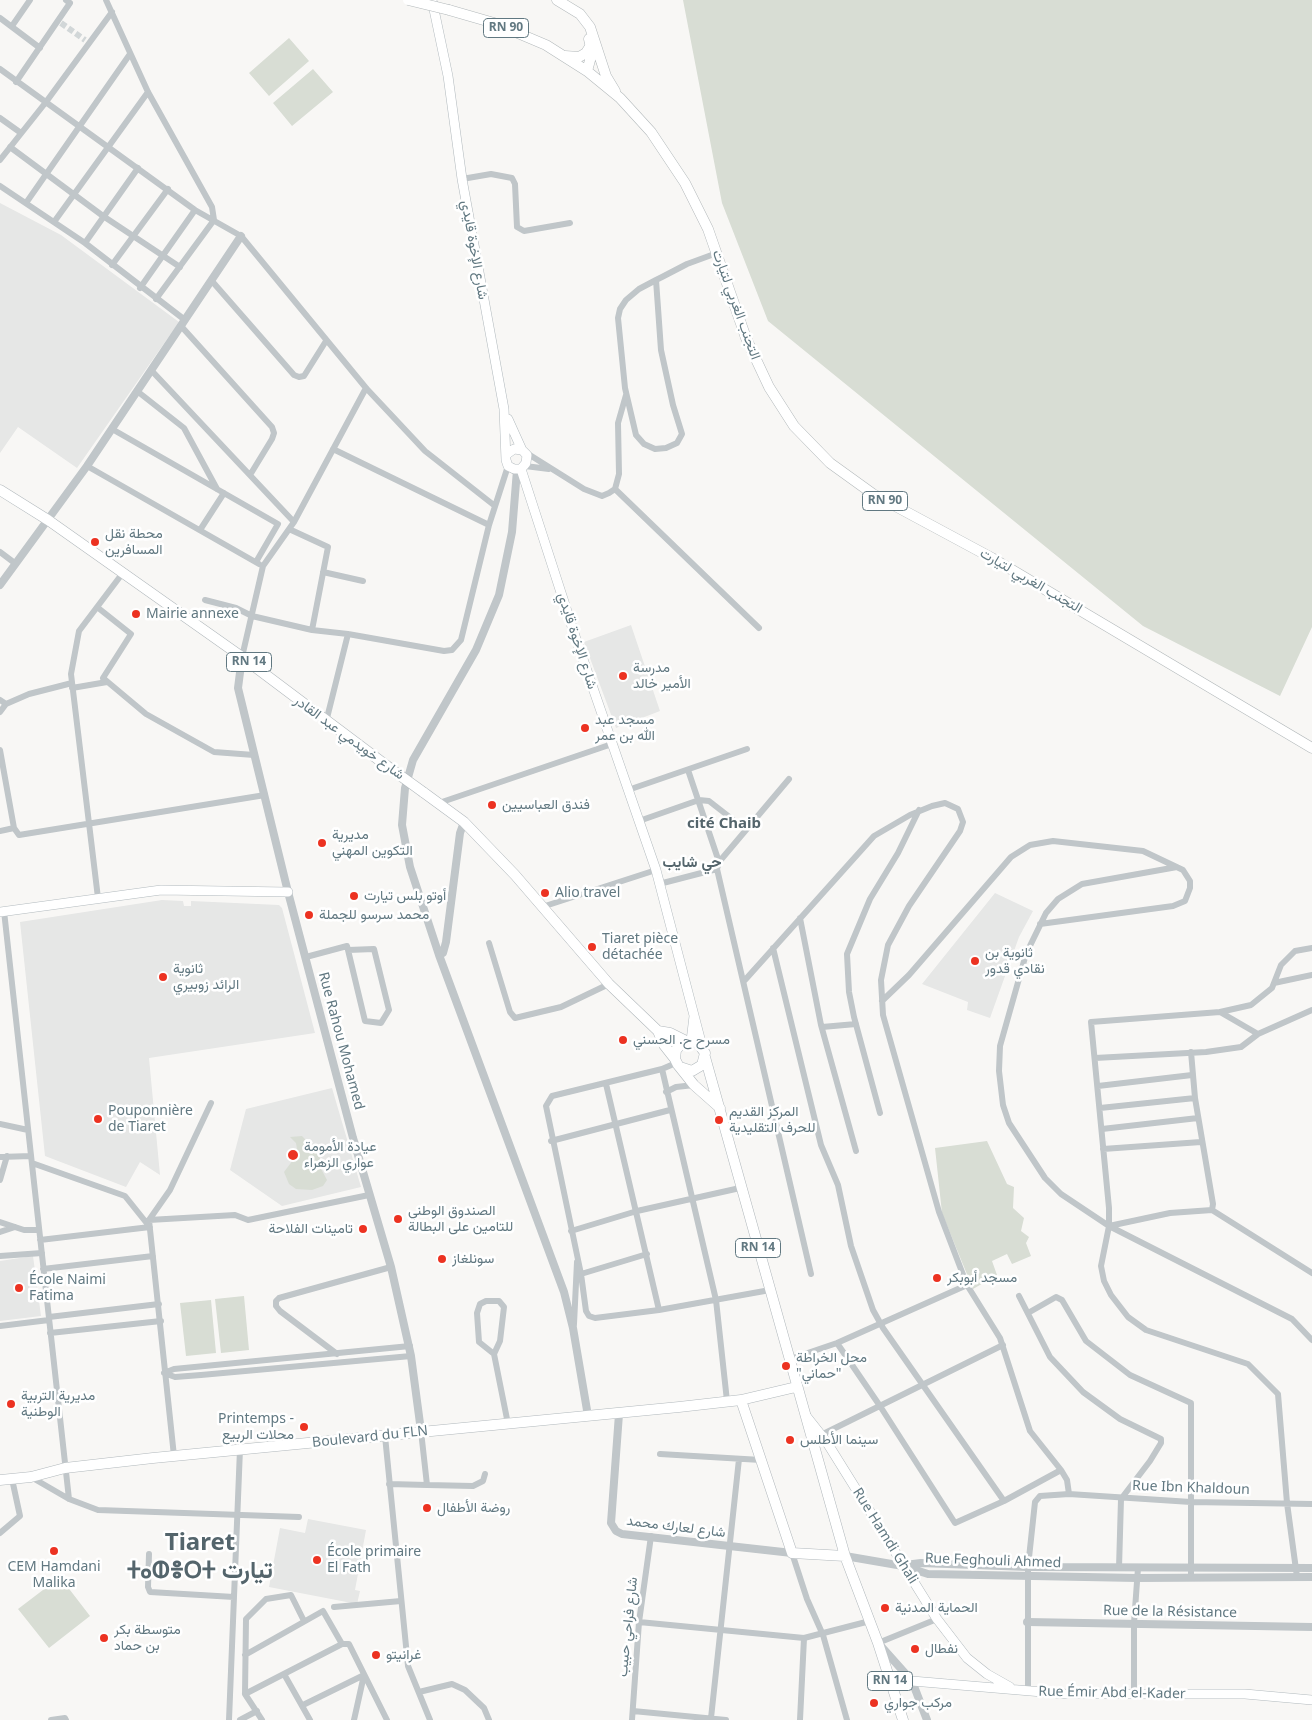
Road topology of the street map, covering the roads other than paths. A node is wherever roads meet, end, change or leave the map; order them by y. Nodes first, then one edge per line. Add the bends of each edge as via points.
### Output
1 (30, 0) edge
2 (106, 0) edge
3 (408, 0) edge
4 (432, 0) edge
5 (70, 1) edge
6 (559, 1) edge
7 (112, 12) junction
8 (0, 18) edge
9 (12, 26) junction
10 (592, 45) junction
11 (40, 48) junction
12 (130, 54) junction
13 (560, 54) junction
14 (600, 57) junction
15 (0, 69) edge
16 (587, 71) junction
17 (16, 82) junction
18 (148, 92) junction
19 (620, 98) junction
20 (46, 102) junction
21 (0, 118) edge
22 (80, 126) junction
23 (21, 133) junction
24 (10, 147) junction
25 (108, 147) junction
26 (0, 160) edge
27 (138, 168) junction
28 (46, 174) junction
29 (462, 179) junction
30 (0, 186) edge
31 (168, 189) junction
32 (73, 195) junction
33 (26, 203) junction
34 (194, 210) junction
35 (103, 216) junction
36 (214, 220) junction
37 (54, 222) junction
38 (570, 223) dead end
39 (133, 235) junction
40 (240, 236) junction
41 (85, 243) junction
42 (717, 253) junction
43 (162, 254) junction
44 (112, 265) junction
45 (180, 267) junction
46 (211, 280) junction
47 (656, 280) junction
48 (140, 288) junction
49 (156, 300) junction
50 (183, 323) junction
51 (326, 341) junction
52 (151, 370) junction
53 (366, 388) junction
54 (137, 391) junction
55 (626, 394) junction
56 (504, 410) junction
57 (112, 429) junction
58 (334, 449) junction
59 (524, 451) junction
60 (507, 454) junction
61 (87, 466) junction
62 (518, 468) junction
63 (553, 470) junction
64 (250, 475) junction
65 (615, 489) junction
66 (0, 490) edge
67 (221, 491) junction
68 (495, 506) junction
69 (48, 520) junction
70 (294, 522) junction
71 (489, 525) junction
72 (289, 529) junction
73 (200, 530) junction
74 (0, 552) edge
75 (256, 562) junction
76 (16, 564) junction
77 (263, 566) junction
78 (324, 572) junction
79 (122, 574) junction
80 (363, 581) dead end
81 (0, 585) edge
82 (205, 600) dead end
83 (97, 607) junction
84 (252, 616) junction
85 (759, 628) dead end
86 (312, 630) junction
87 (348, 634) junction
88 (242, 657) junction
89 (107, 682) junction
90 (72, 685) junction
91 (0, 700) edge
92 (6, 704) junction
93 (0, 712) edge
94 (326, 722) junction
95 (612, 744) junction
96 (1312, 748) edge
97 (0, 750) edge
98 (747, 750) dead end
99 (254, 755) junction
100 (688, 770) junction
101 (788, 779) dead end
102 (628, 790) junction
103 (264, 795) junction
104 (699, 800) junction
105 (439, 803) junction
106 (919, 810) junction
107 (639, 821) junction
108 (464, 822) junction
109 (89, 824) junction
110 (14, 828) junction
111 (745, 829) junction
112 (0, 831) edge
113 (718, 865) junction
114 (1177, 867) junction
115 (656, 870) junction
116 (659, 884) junction
117 (288, 892) junction
118 (98, 898) junction
119 (542, 907) junction
120 (2, 911) edge
121 (800, 918) junction
122 (1040, 924) junction
123 (489, 942) dead end
124 (773, 948) junction
125 (1312, 948) edge
126 (348, 950) junction
127 (439, 955) junction
128 (306, 957) junction
129 (1312, 975) edge
130 (745, 980) junction
131 (1274, 983) junction
132 (609, 984) junction
133 (882, 1001) junction
134 (1312, 1010) edge
135 (1220, 1012) junction
136 (695, 1013) junction
137 (856, 1024) junction
138 (822, 1027) junction
139 (658, 1031) junction
140 (1258, 1034) junction
141 (688, 1041) junction
142 (702, 1046) junction
143 (1191, 1052) junction
144 (705, 1057) junction
145 (1095, 1058) junction
146 (677, 1063) junction
147 (662, 1069) junction
148 (1192, 1075) junction
149 (693, 1078) junction
150 (606, 1084) junction
151 (1098, 1086) junction
152 (676, 1087) junction
153 (666, 1092) junction
154 (1195, 1098) junction
155 (211, 1103) dead end
156 (1100, 1108) junction
157 (720, 1109) junction
158 (670, 1110) junction
159 (880, 1113) dead end
160 (1198, 1118) junction
161 (0, 1124) edge
162 (616, 1124) junction
163 (1102, 1128) junction
164 (28, 1130) junction
165 (551, 1141) junction
166 (1202, 1142) junction
167 (1104, 1149) junction
168 (856, 1151) dead end
169 (4, 1156) edge
170 (31, 1160) junction
171 (0, 1180) edge
172 (740, 1188) junction
173 (369, 1195) junction
174 (692, 1199) junction
175 (1212, 1210) junction
176 (637, 1212) junction
177 (0, 1222) edge
178 (150, 1224) junction
179 (1109, 1226) junction
180 (15, 1227) junction
181 (39, 1230) junction
182 (571, 1231) junction
183 (0, 1232) edge
184 (40, 1240) junction
185 (42, 1253) junction
186 (647, 1254) junction
187 (0, 1256) edge
188 (153, 1256) junction
189 (578, 1260) junction
190 (391, 1267) junction
191 (44, 1269) junction
192 (1312, 1273) edge
193 (581, 1274) junction
194 (811, 1274) dead end
195 (967, 1285) junction
196 (770, 1290) junction
197 (1019, 1296) dead end
198 (716, 1300) junction
199 (159, 1304) junction
200 (660, 1310) junction
201 (1028, 1313) junction
202 (49, 1319) junction
203 (161, 1321) junction
204 (880, 1323) junction
205 (0, 1326) edge
206 (573, 1328) junction
207 (50, 1332) junction
208 (1312, 1340) edge
209 (837, 1343) junction
210 (1003, 1345) junction
211 (410, 1346) junction
212 (337, 1354) junction
213 (494, 1354) junction
214 (411, 1356) junction
215 (790, 1359) junction
216 (164, 1373) junction
217 (922, 1384) junction
218 (796, 1387) junction
219 (742, 1400) junction
220 (727, 1401) junction
221 (880, 1406) junction
222 (619, 1414) junction
223 (588, 1416) junction
224 (807, 1417) junction
225 (508, 1424) junction
226 (421, 1431) junction
227 (821, 1435) junction
228 (385, 1436) junction
229 (240, 1449) junction
230 (660, 1454) dead end
231 (174, 1456) junction
232 (739, 1459) junction
233 (761, 1460) junction
234 (65, 1468) junction
235 (1061, 1470) junction
236 (485, 1474) dead end
237 (31, 1477) junction
238 (12, 1479) junction
239 (0, 1480) edge
240 (389, 1484) junction
241 (427, 1485) junction
242 (1069, 1494) junction
243 (69, 1498) junction
244 (1121, 1499) junction
245 (1004, 1501) junction
246 (1191, 1502) junction
247 (1286, 1503) junction
248 (1312, 1504) edge
249 (239, 1516) junction
250 (299, 1517) dead end
251 (0, 1534) edge
252 (651, 1536) junction
253 (731, 1546) junction
254 (792, 1553) junction
255 (150, 1554) dead end
256 (845, 1556) junction
257 (903, 1566) junction
258 (1028, 1567) junction
259 (1119, 1568) junction
260 (1138, 1568) junction
261 (1192, 1568) junction
262 (1296, 1568) junction
263 (1312, 1568) edge
264 (1028, 1576) junction
265 (1297, 1577) junction
266 (1312, 1577) edge
267 (1137, 1578) junction
268 (1192, 1578) junction
269 (234, 1597) junction
270 (401, 1601) junction
271 (334, 1607) dead end
272 (937, 1619) junction
273 (304, 1621) junction
274 (870, 1621) junction
275 (639, 1622) junction
276 (1028, 1622) junction
277 (1134, 1623) junction
278 (1312, 1627) edge
279 (721, 1629) junction
280 (823, 1635) junction
281 (804, 1638) junction
282 (878, 1643) junction
283 (342, 1644) junction
284 (245, 1655) junction
285 (284, 1674) junction
286 (364, 1675) junction
287 (912, 1681) junction
288 (1013, 1688) junction
289 (419, 1692) junction
290 (1028, 1692) junction
291 (245, 1694) junction
292 (1134, 1694) junction
293 (1312, 1700) edge
294 (303, 1705) junction
295 (257, 1711) junction
296 (633, 1711) junction
297 (711, 1718) junction
298 (51, 1720) edge
299 (66, 1720) edge
300 (229, 1720) edge
301 (240, 1720) edge
302 (262, 1720) edge
303 (310, 1720) edge
304 (354, 1720) edge
305 (386, 1720) edge
306 (430, 1720) edge
307 (489, 1720) edge
308 (632, 1720) edge
309 (726, 1720) edge
310 (800, 1720) edge
311 (847, 1720) edge
312 (903, 1720) edge
313 (927, 1720) edge

1 - 9 street
2 - 7 street
3 - 13 main road, التجنب الغربي لتيارت / RN 90, bridge via 525,34
4 - 29 main road, شارع الإخوة قايدي via 448,76
5 - 11 street
6 - 10 main road via 585,29
6 - 14 main road via 580,14 590,27
7 - 12 street
7 - 20 street
8 - 9 street
9 - 11 street
10 - 13 main road via 579,57
10 - 16 main road
11 - 17 street
12 - 18 street
12 - 22 street
13 - 16 main road, التجنب الغربي لتيارت / RN 90
14 - 16 main road via 599,66
14 - 19 main road via 606,76
15 - 17 street
16 - 19 main road, التجنب الغربي لتيارت / RN 90
17 - 20 street
18 - 25 street
18 - 36 street via 212,208
19 - 42 main road, التجنب الغربي لتيارت / RN 90 via 651,132 672,163 699,210
20 - 22 street
20 - 23 street
21 - 23 street
22 - 25 street
22 - 28 street
23 - 24 street
24 - 26 street
24 - 28 street
25 - 27 street
25 - 32 street
27 - 31 street
27 - 35 street
28 - 32 street
28 - 33 street
29 - 38 street via 491,174 512,178 517,227 524,230
29 - 56 main road, شارع الإخوة قايدي
30 - 33 street
31 - 34 street
31 - 39 street
32 - 35 street
32 - 37 street
33 - 37 street
34 - 36 street
34 - 43 street
35 - 39 street
35 - 41 street
36 - 40 street
36 - 45 street
37 - 41 street
39 - 43 street
39 - 44 street
40 - 46 street
40 - 51 street
41 - 44 street
42 - 47 street
42 - 96 main road, التجنب الغربي لتيارت / RN 90 via 746,338 769,387 794,426 830,463 873,494 1008,567
43 - 45 street
43 - 48 street
44 - 48 street
45 - 49 street
46 - 50 street
46 - 51 street via 294,375 304,376
47 - 55 street via 632,295 620,309 618,318
47 - 55 street via 661,350 672,405 682,434 676,443 655,449 644,444 636,435
48 - 49 street
49 - 50 street
50 - 52 street
50 - 64 street via 272,427 272,439
51 - 53 street
52 - 54 street
52 - 64 street
53 - 58 street
53 - 68 street via 425,450
54 - 57 street
54 - 67 street via 184,428
55 - 65 street via 618,423 619,474
56 - 59 main road, شارع الإخوة قايدي
56 - 60 main road, شارع الإخوة قايدي
57 - 61 street
57 - 67 street
58 - 70 street
58 - 71 street
59 - 60 main road via 514,449
59 - 62 main road via 527,459
59 - 63 street
60 - 62 main road via 506,460
61 - 69 street
61 - 73 street
62 - 63 street
62 - 68 street
62 - 95 main road, شارع الإخوة قايدي
62 - 127 street via 506,567 492,616 476,650 412,760 406,788 402,824 404,843
63 - 65 street via 602,496
64 - 70 street
65 - 85 street
66 - 69 main road, شارع خويدمي عبد القادر / RN 14
67 - 73 street
67 - 75 street via 278,524
68 - 71 street
69 - 76 street
69 - 79 main road, شارع خويدمي عبد القادر / RN 14
70 - 72 street
71 - 87 street via 462,640 455,648 444,651
72 - 77 street
72 - 78 street via 328,547
73 - 75 street
74 - 76 street
75 - 77 street
76 - 81 street
77 - 84 street
78 - 80 street
78 - 86 street
79 - 83 street
79 - 88 main road, شارع خويدمي عبد القادر / RN 14
82 - 84 street
83 - 89 street via 131,634 103,678
83 - 90 street via 80,631 71,674
84 - 86 street
84 - 88 street
86 - 87 street
87 - 94 street
88 - 94 main road, شارع خويدمي عبد القادر / RN 14
88 - 99 street, Rue Rahou Mohamed via 238,688
89 - 90 street
89 - 99 street via 146,714 214,752
90 - 92 street via 29,694
90 - 109 street
91 - 92 street
92 - 93 street
94 - 105 main road, شارع خويدمي عبد القادر / RN 14, bridge
95 - 102 main road, شارع الإخوة قايدي
95 - 105 street
97 - 110 street
98 - 100 street
99 - 103 street, Rue Rahou Mohamed
100 - 102 street
100 - 104 street
101 - 111 street
102 - 107 main road, شارع الإخوة قايدي
103 - 109 street
103 - 117 street, Rue Rahou Mohamed
104 - 107 street
104 - 111 street via 709,802
104 - 113 street
105 - 108 main road, شارع خويدمي عبد القادر / RN 14
106 - 121 street via 884,829 864,845
106 - 133 street via 950,804 961,813 962,827 891,939 883,962
106 - 137 street via 870,899 847,954 849,992
107 - 115 main road, شارع الإخوة قايدي
108 - 119 main road, شارع خويدمي عبد القادر / RN 14
108 - 127 street via 446,942 443,953
109 - 110 street via 20,835
109 - 118 street
110 - 112 street
111 - 113 street
113 - 116 street
113 - 130 street
114 - 122 street via 1082,884 1058,899
114 - 122 street via 1187,875 1190,888 1185,901 1179,904
114 - 133 street via 1143,852 1053,841 1030,844 1011,857 909,975
115 - 116 main road, شارع الإخوة قايدي
115 - 119 street
116 - 136 main road, شارع الإخوة قايدي
117 - 118 main road via 161,890
117 - 128 street, Rue Rahou Mohamed
118 - 120 main road
119 - 132 main road, شارع خويدمي عبد القادر / RN 14
120 - 164 street
121 - 124 street
121 - 138 street
122 - 179 street via 1026,954 1000,1046 1003,1105 1045,1178 1062,1194
123 - 132 street via 510,1012 515,1018 561,1007
124 - 130 street
124 - 204 street via 821,1145 838,1185 850,1246
125 - 131 street via 1295,951 1281,965
126 - 126 street via 365,1020 382,1023 389,1010 374,949
126 - 128 street via 347,946
127 - 206 street via 558,1274
128 - 173 street, Rue Rahou Mohamed
129 - 131 street
130 - 194 street
131 - 135 street via 1251,1005
132 - 139 main road, شارع خويدمي عبد القادر / RN 14
133 - 195 street via 886,1029 936,1203
134 - 140 street
135 - 140 street
135 - 145 street via 1091,1022
136 - 141 main road, شارع الإخوة قايدي
136 - 142 main road, شارع الإخوة قايدي
137 - 138 street
137 - 159 street
138 - 168 street
139 - 141 main road, شارع خويدمي عبد القادر / RN 14
139 - 146 main road, شارع خويدمي عبد القادر / RN 14
140 - 143 street via 1241,1047
141 - 142 main road
141 - 146 main road via 676,1050
142 - 144 main road
143 - 145 street
143 - 148 street
144 - 149 main road
144 - 157 main road, RN 14
145 - 151 street
146 - 147 street
146 - 149 main road, شارع خويدمي عبد القادر / RN 14
147 - 150 street
147 - 153 street
148 - 151 street
148 - 154 street
149 - 152 street
149 - 152 street
149 - 157 main road, شارع خويدمي عبد القادر / RN 14
150 - 162 street
150 - 165 street via 552,1096 548,1100
151 - 156 street
152 - 153 street
153 - 158 street
154 - 156 street
154 - 160 street
155 - 178 street via 170,1190
156 - 163 street
157 - 172 main road, RN 14
158 - 162 street
158 - 174 street
160 - 163 street
160 - 166 street
161 - 164 street
162 - 165 street
162 - 176 street
163 - 167 street
164 - 170 street
165 - 182 street
166 - 167 street
166 - 175 street
167 - 179 street
169 - 170 street
169 - 171 street
170 - 178 street via 125,1196
170 - 181 street
172 - 174 street
172 - 196 main road, RN 14
173 - 178 street via 248,1220 235,1215
173 - 190 street, Rue Rahou Mohamed
174 - 176 street
174 - 198 street
175 - 179 street via 1170,1213
175 - 192 street
176 - 182 street
176 - 186 street
177 - 180 street
178 - 184 street
178 - 188 street
179 - 208 street via 1292,1319
179 - 247 street via 1101,1266 1104,1281 1110,1295 1128,1317 1146,1330 1248,1364 1278,1394
180 - 181 street
180 - 183 street
181 - 184 street
182 - 189 street
184 - 185 street
185 - 187 street
185 - 191 street
186 - 193 street
186 - 200 street
188 - 191 street
188 - 199 street
189 - 193 street
189 - 206 street
190 - 211 street, Rue Rahou Mohamed
190 - 212 street via 276,1301 280,1311
191 - 202 street
193 - 200 street via 589,1316 596,1318
195 - 204 street
195 - 210 street
196 - 198 street
196 - 215 main road, RN 14
197 - 201 street
198 - 200 street
198 - 220 street
199 - 202 street
199 - 203 street
201 - 244 street via 1050,1357 1083,1392 1120,1419 1161,1439
201 - 246 street via 1056,1298 1062,1300 1086,1341 1130,1375 1191,1403
202 - 205 street
202 - 207 street
203 - 207 street
203 - 216 street
204 - 209 street
204 - 217 street
206 - 223 street
207 - 234 street
209 - 215 street
209 - 221 street
210 - 217 street
210 - 235 street via 1030,1431
211 - 212 street
211 - 214 street, Rue Rahou Mohamed
212 - 216 street via 174,1369
213 - 213 street via 500,1341 504,1307 499,1301 486,1301 480,1304 476,1313 479,1342
213 - 225 street
214 - 216 street via 201,1376 175,1377
214 - 226 street, Rue Rahou Mohamed
215 - 218 main road, RN 14
216 - 231 street
217 - 221 street
217 - 245 street
218 - 219 main road, Boulevard du FLN
218 - 224 main road, RN 14
219 - 220 main road, Boulevard du FLN
219 - 233 main road
220 - 222 main road, Boulevard du FLN
221 - 227 street
221 - 245 street via 955,1524
222 - 223 main road, Boulevard du FLN
222 - 252 street, شارع لعارك محمد via 611,1523 622,1534
223 - 225 main road, Boulevard du FLN
224 - 227 main road, Rue Hamdi Ghali
224 - 256 main road, RN 14
225 - 226 main road, Boulevard du FLN
226 - 228 main road, Boulevard du FLN
226 - 241 street
227 - 257 main road, Rue Hamdi Ghali
228 - 229 main road, Boulevard du FLN
228 - 240 street
229 - 231 main road, Boulevard du FLN
229 - 249 street
230 - 232 street
231 - 234 main road, Boulevard du FLN
232 - 233 street
232 - 253 street
233 - 254 main road
234 - 237 main road, Boulevard du FLN
234 - 243 street
235 - 242 street via 1067,1480
235 - 245 street
236 - 241 street via 482,1481 473,1486
237 - 238 main road, Boulevard du FLN
237 - 243 street
238 - 239 main road, Boulevard du FLN
238 - 251 street via 20,1516
240 - 241 street
240 - 270 street
242 - 244 street, Rue Ibn Khaldoun
242 - 258 street, Rue Ibn Khaldoun via 1037,1498
243 - 249 street via 98,1510
244 - 246 street, Rue Ibn Khaldoun
244 - 259 street
246 - 247 street, Rue Ibn Khaldoun
246 - 261 street
247 - 248 street, Rue Ibn Khaldoun
247 - 262 street
249 - 250 street
249 - 269 street
252 - 253 street, شارع لعارك محمد
252 - 275 street, شارع فراحي حبيب
253 - 254 street, شارع لعارك محمد
253 - 279 street
254 - 256 main road
254 - 280 street
255 - 269 street via 150,1592
256 - 257 street
256 - 274 main road, RN 14
257 - 258 street, Rue Feghouli Ahmed via 921,1563
257 - 264 street, Rue Feghouli Ahmed via 928,1574
257 - 272 main road, Rue Hamdi Ghali
258 - 259 street, Rue Feghouli Ahmed
258 - 264 street
259 - 260 street, Rue Feghouli Ahmed
260 - 261 street, Rue Feghouli Ahmed
260 - 267 street
261 - 262 street, Rue Feghouli Ahmed
261 - 268 street
262 - 263 street, Rue Feghouli Ahmed
262 - 265 street
264 - 267 street, Rue Feghouli Ahmed
264 - 276 street
265 - 266 street, Rue Feghouli Ahmed
265 - 268 street, Rue Feghouli Ahmed
267 - 268 street, Rue Feghouli Ahmed
267 - 277 street
269 - 300 street
270 - 271 street
270 - 289 street via 408,1666
272 - 282 street
272 - 288 main road, Rue Hamdi Ghali via 967,1658
273 - 283 street via 323,1610
273 - 284 street
273 - 284 street via 291,1595 266,1599 246,1619
274 - 280 street
274 - 282 main road, RN 14
275 - 279 street
275 - 296 street, شارع فراحي حبيب
276 - 277 street, Rue de la Résistance
276 - 290 street
277 - 278 street, Rue de la Résistance
277 - 292 street
279 - 281 street
279 - 297 street
280 - 281 street
280 - 311 street
281 - 310 street
282 - 287 street
282 - 312 main road, RN 14
283 - 285 street
283 - 286 street via 349,1644
284 - 291 street
285 - 291 street
285 - 294 street
286 - 294 street
286 - 304 street
286 - 305 street
287 - 288 main road, Rue Émir Abd el-Kader
287 - 313 street
288 - 290 main road, Rue Émir Abd el-Kader
289 - 306 street
289 - 307 street via 452,1684 465,1690 484,1708
290 - 292 main road, Rue Émir Abd el-Kader
291 - 295 street
292 - 293 main road, Rue Émir Abd el-Kader via 1245,1694
294 - 303 street
295 - 301 street
295 - 302 street
296 - 297 street
296 - 308 street, شارع فراحي حبيب
297 - 309 street
298 - 299 street

